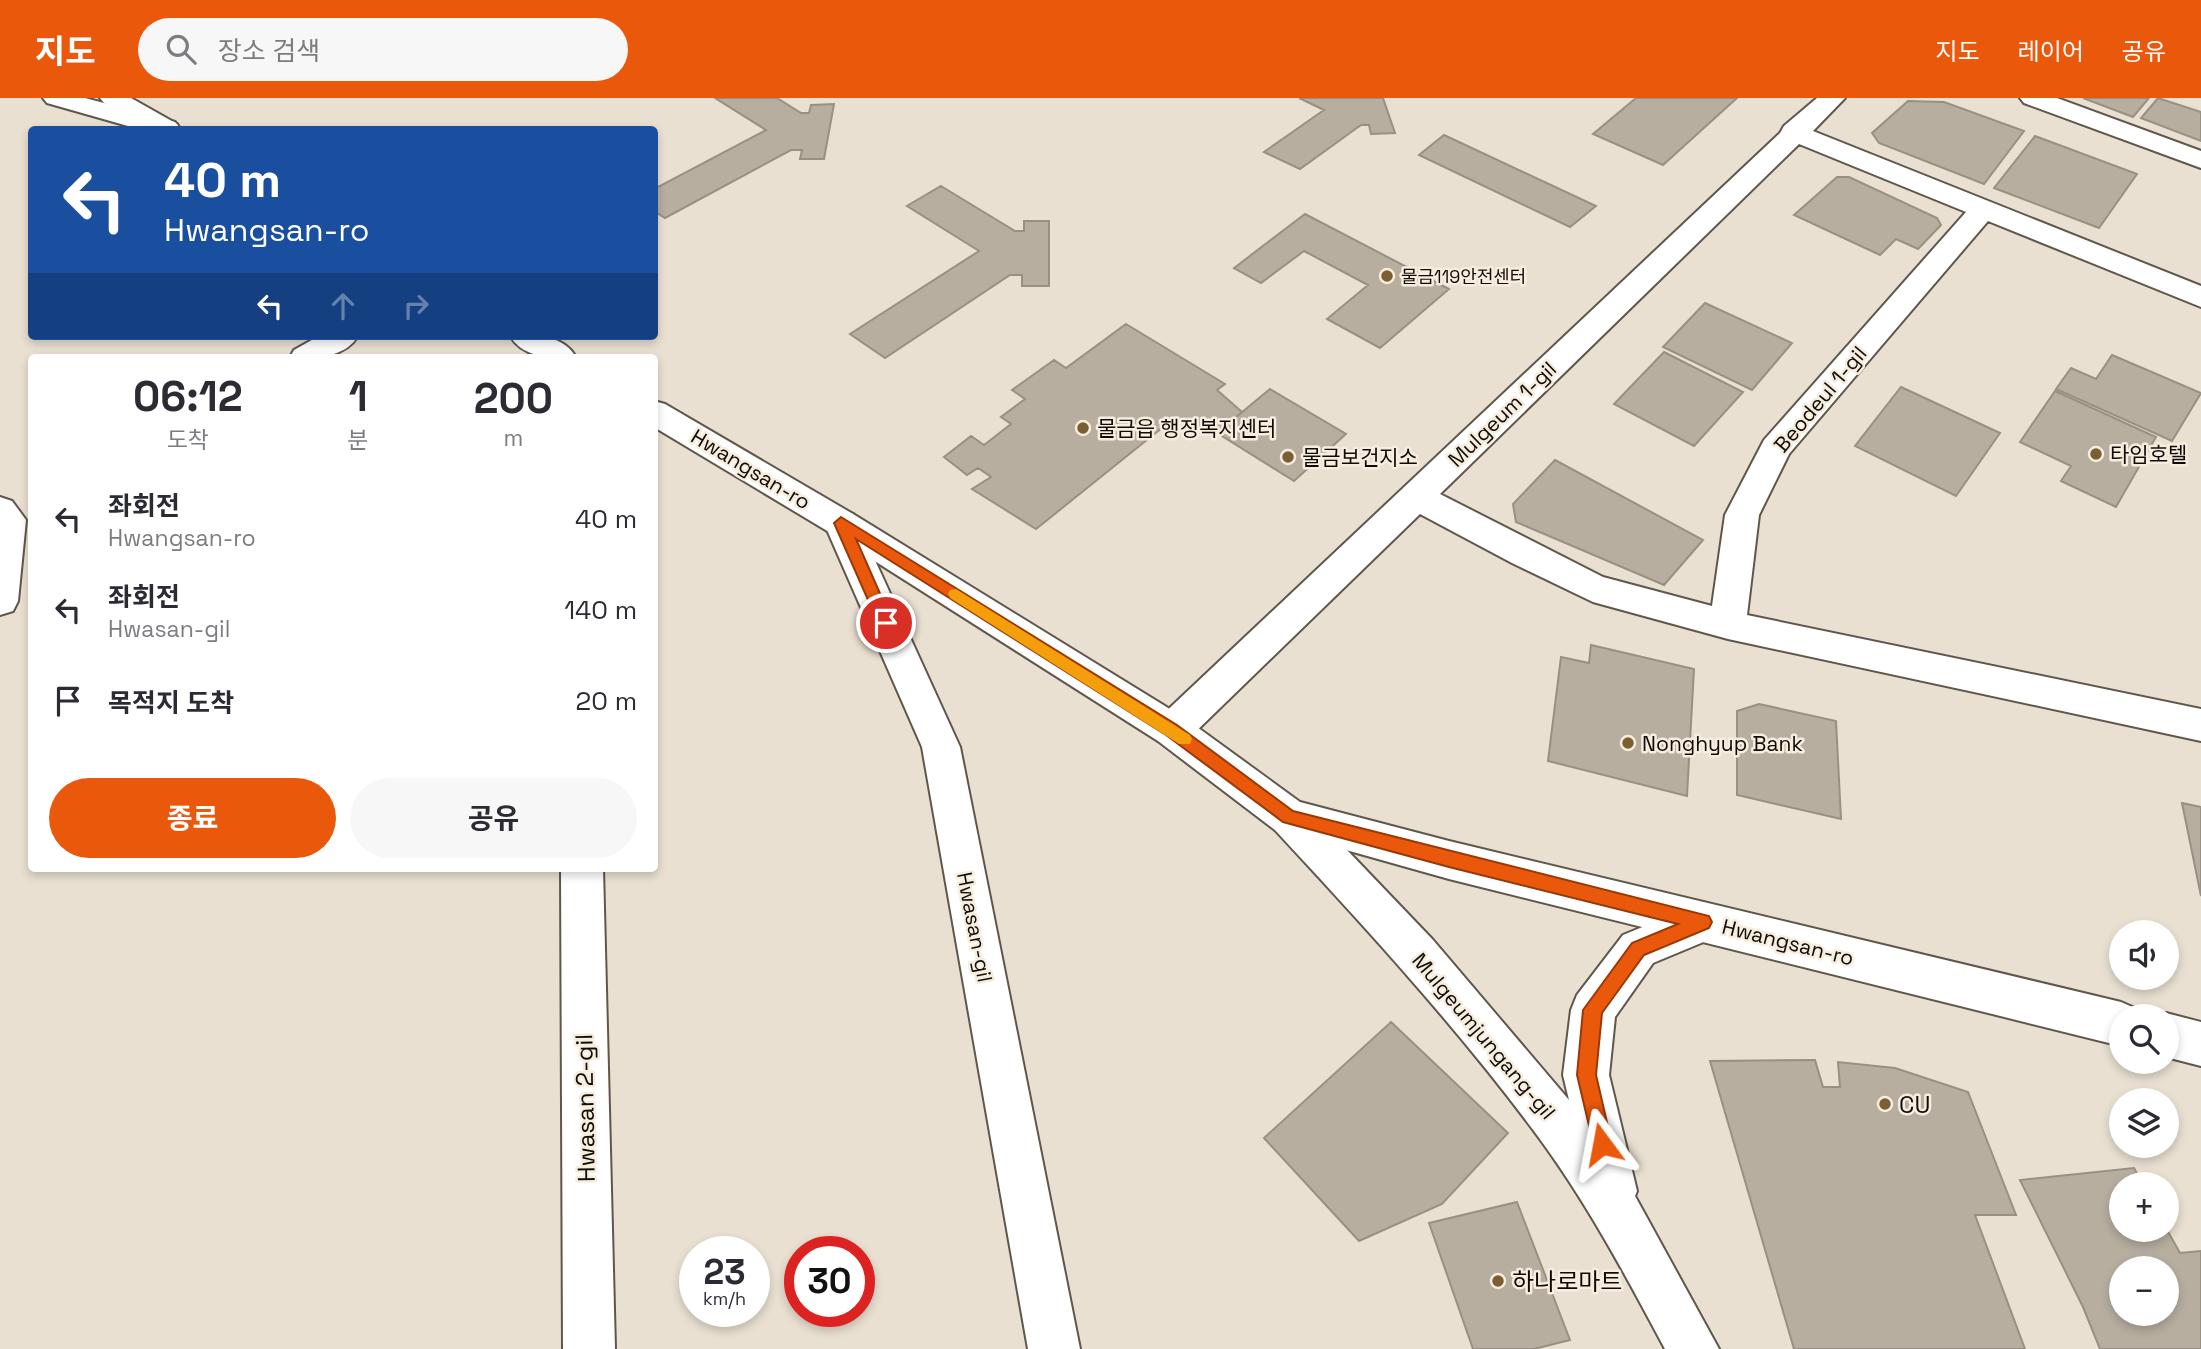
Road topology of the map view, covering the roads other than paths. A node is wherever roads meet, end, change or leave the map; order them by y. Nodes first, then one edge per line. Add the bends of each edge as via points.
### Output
1 (56, 98) edge
2 (113, 98) edge
3 (1832, 98) edge
4 (2033, 98) edge
5 (156, 126) edge
6 (162, 126) edge
7 (1793, 132) junction
8 (2201, 160) edge
9 (1983, 209) junction
10 (2201, 297) edge
11 (336, 340) edge
12 (532, 340) edge
13 (310, 354) edge
14 (556, 354) edge
15 (658, 414) edge
16 (1417, 497) junction
17 (10, 515) edge
18 (841, 523) junction
19 (0, 601) edge
20 (1728, 625) junction
21 (2201, 725) edge
22 (1171, 730) junction
23 (1289, 817) junction
24 (582, 872) edge
25 (1703, 922) junction
26 (2109, 1021) edge
27 (2179, 1038) edge
28 (2201, 1044) edge
29 (1618, 1213) junction
30 (589, 1349) edge
31 (1054, 1349) edge
32 (1693, 1349) edge

1 - 5 street
2 - 6 street
3 - 7 street, Mulgeum 1-gil
4 - 8 street
7 - 9 street
7 - 16 street, Mulgeum 1-gil
9 - 10 street
9 - 20 street, Beodeul 1-gil via 1776,448 1742,515
11 - 13 street
12 - 14 street
15 - 18 street, Hwangsan-ro
16 - 20 street via 1594,588
16 - 22 street, Mulgeum 1-gil
17 - 19 street
18 - 22 street, Hwangsan-ro
18 - 31 street, Hwasan-gil via 941,747
20 - 21 street
22 - 23 street, Hwangsan-ro
23 - 25 street, Hwangsan-ro
23 - 29 street, Mulgeumjungang-gil via 1418,954 1542,1104
24 - 30 street, Hwasan 2-gil
25 - 26 street, Hwangsan-ro
25 - 29 street via 1638,949 1593,1010 1587,1075
27 - 28 street
29 - 32 street, Mulgeumjungang-gil

